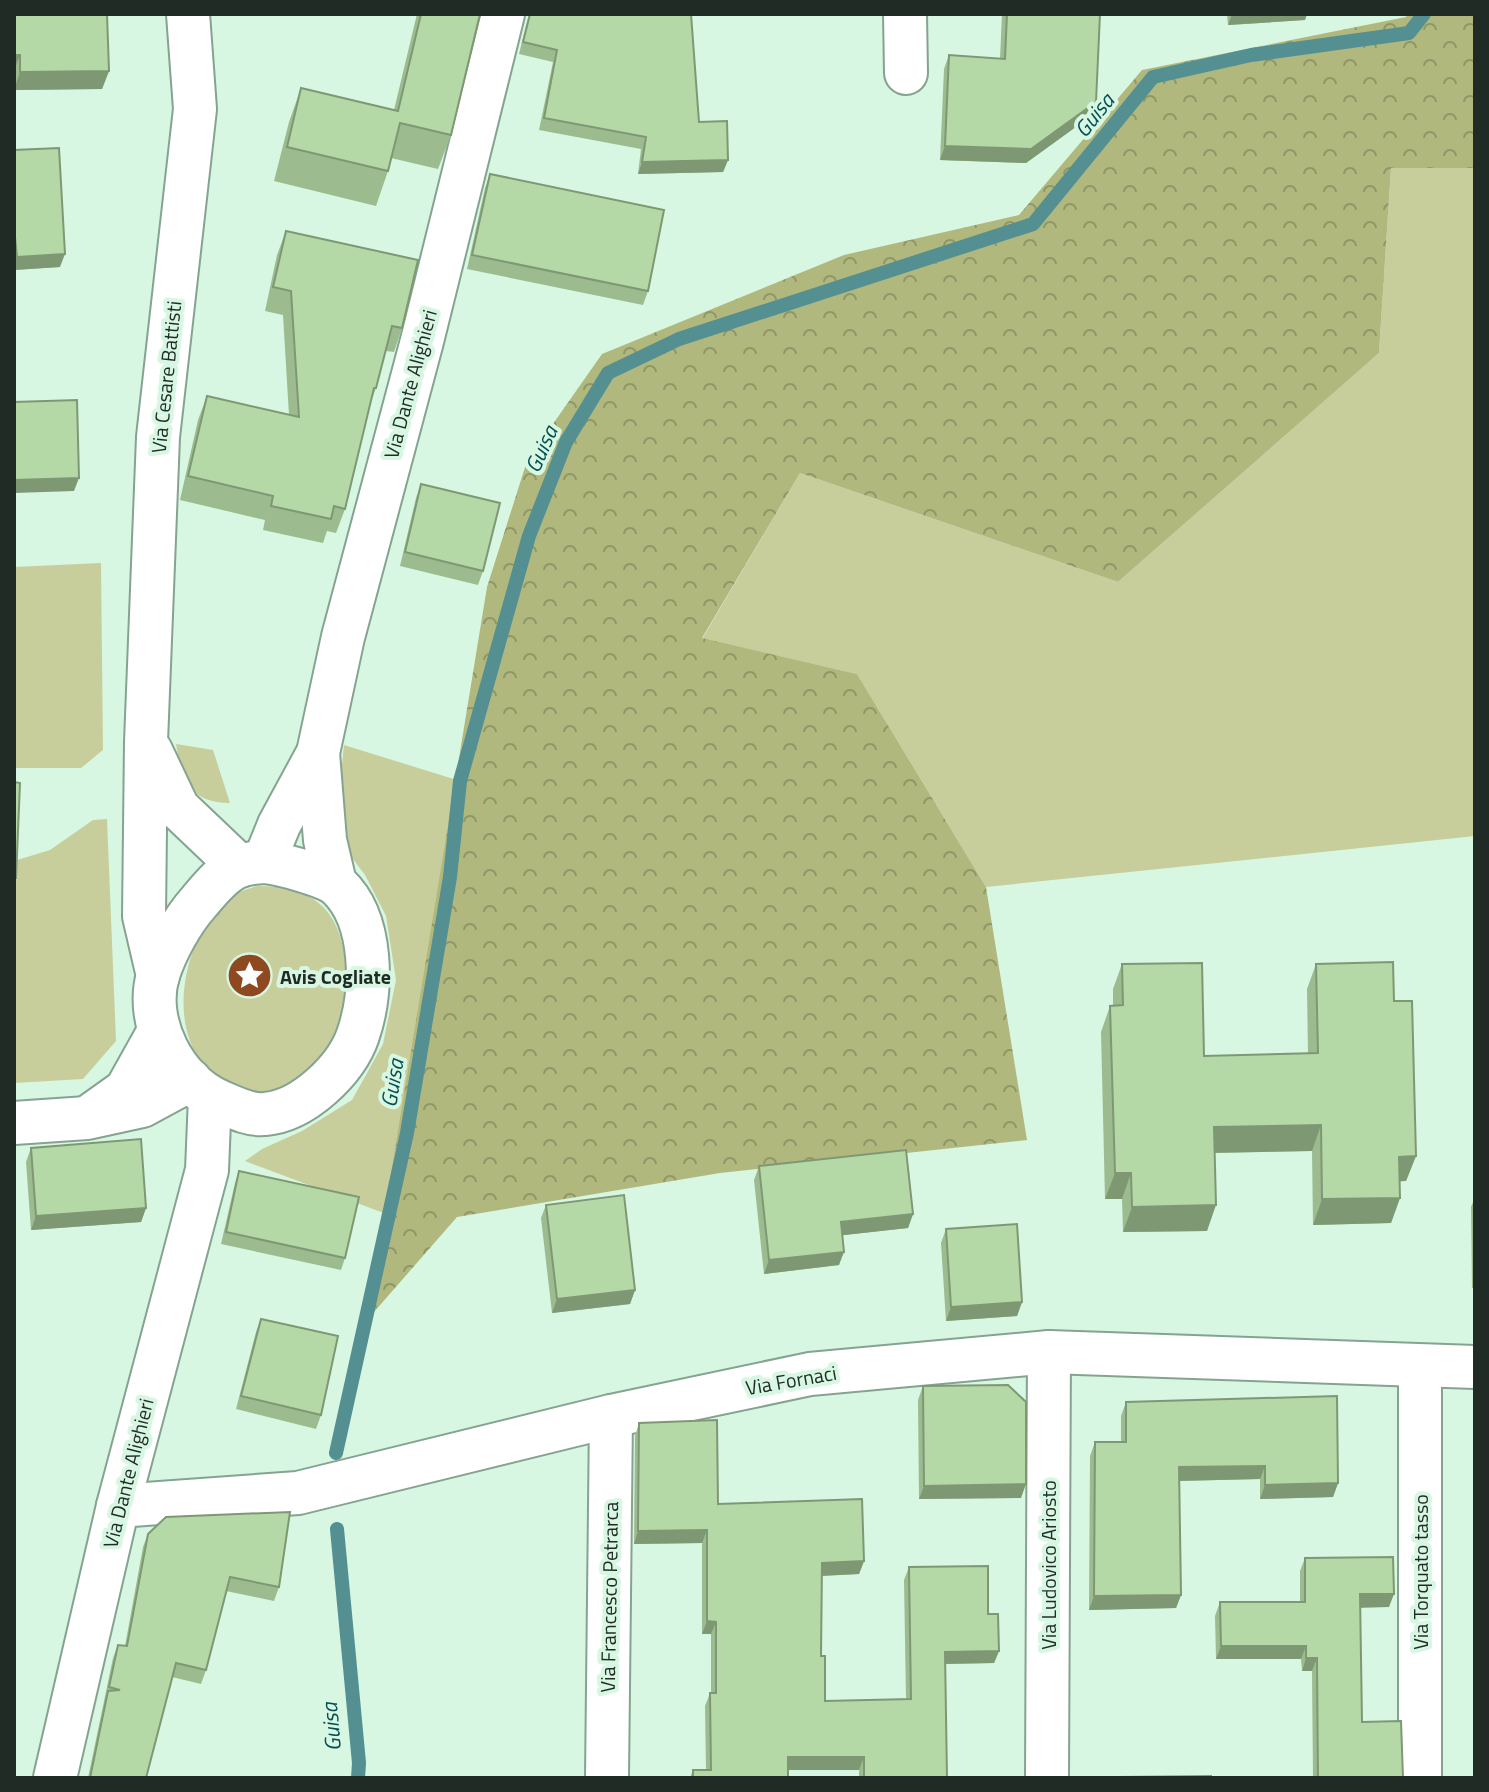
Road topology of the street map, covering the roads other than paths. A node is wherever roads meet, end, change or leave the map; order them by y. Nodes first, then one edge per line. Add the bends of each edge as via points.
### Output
1 (188, 14) edge
2 (503, 14) edge
3 (905, 14) edge
4 (906, 73) dead end
5 (146, 742) junction
6 (318, 753) junction
7 (251, 864) junction
8 (335, 883) junction
9 (158, 976) junction
10 (159, 1031) junction
11 (200, 1088) junction
12 (266, 1114) junction
13 (87, 1118) junction
14 (14, 1123) edge
15 (207, 1170) junction
16 (1049, 1352) junction
17 (1420, 1366) junction
18 (1475, 1367) edge
19 (611, 1416) junction
20 (118, 1506) junction
21 (55, 1778) edge
22 (607, 1778) edge
23 (1047, 1778) edge
24 (1420, 1778) edge

1 - 5 street, Via Cesare Battisti via 195,109 158,437
2 - 6 street, Via Dante Alighieri
3 - 4 street
5 - 7 street, Via Cesare Battisti via 178,808
5 - 9 street, Via Cesare Battisti via 144,916
6 - 7 street, Via Dante Alighieri
6 - 8 street, Via Dante Alighieri via 325,840
7 - 8 street via 279,864
7 - 9 street via 212,886 186,917
8 - 12 street via 353,904 362,933 367,998 357,1037 340,1069 301,1102
9 - 10 street
10 - 11 street via 172,1061
10 - 13 street via 126,1090
11 - 12 street via 247,1112
11 - 13 street
11 - 15 street, Via Dante Alighieri
12 - 15 street
13 - 14 street
15 - 20 street, Via Dante Alighieri
16 - 17 street, Via Fornaci
16 - 19 street, Via Fornaci via 810,1374
16 - 23 street, Via Ludovico Ariosto
17 - 18 street, Via Fornaci
17 - 24 street, Via Torquato tasso
19 - 20 street, Via Fornaci via 298,1493
19 - 22 street, Via Francesco Petrarca
20 - 21 street, Via Dante Alighieri

